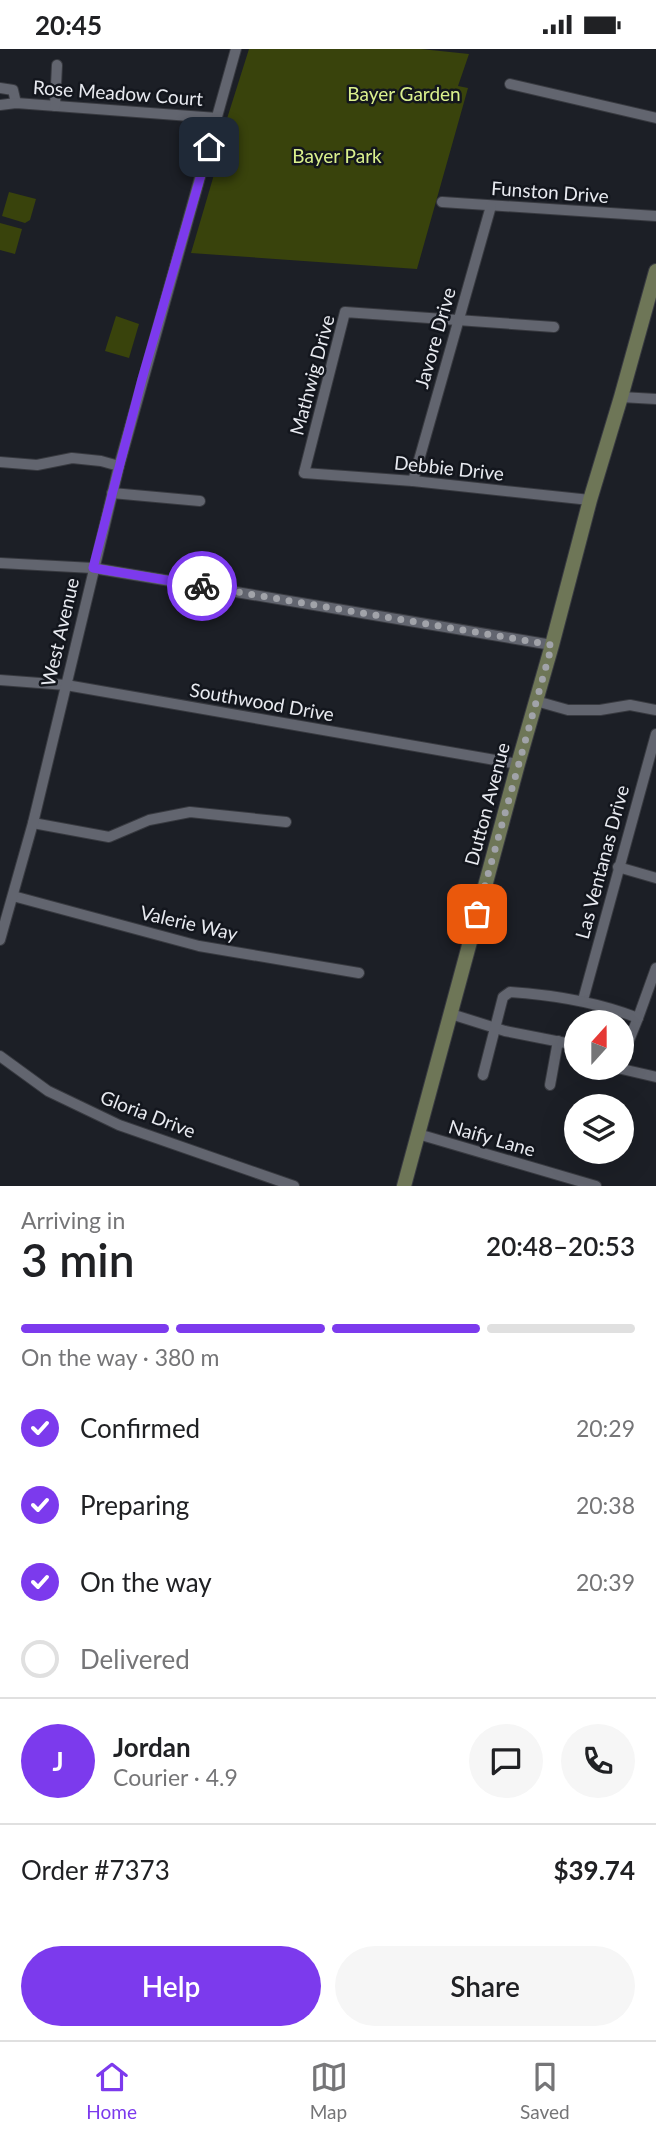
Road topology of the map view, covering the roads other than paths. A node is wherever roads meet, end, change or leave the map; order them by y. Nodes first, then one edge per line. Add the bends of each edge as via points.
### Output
1 (236, 49) edge
2 (57, 65) dead end
3 (510, 84) dead end
4 (0, 87) edge
5 (16, 103) junction
6 (0, 105) edge
7 (55, 106) junction
8 (217, 118) junction
9 (656, 118) edge
10 (442, 202) dead end
11 (491, 206) junction
12 (656, 216) edge
13 (656, 271) edge
14 (459, 319) junction
15 (554, 327) dead end
16 (621, 397) junction
17 (656, 399) edge
18 (0, 462) edge
19 (119, 466) junction
20 (304, 473) joint
21 (413, 481) junction
22 (112, 493) junction
23 (590, 500) junction
24 (200, 501) dead end
25 (0, 563) edge
26 (93, 568) junction
27 (552, 645) junction
28 (0, 680) edge
29 (66, 685) junction
30 (536, 701) junction
31 (656, 710) edge
32 (656, 734) edge
33 (518, 764) junction
34 (286, 822) dead end
35 (33, 823) junction
36 (618, 867) junction
37 (656, 878) edge
38 (13, 896) junction
39 (0, 940) edge
40 (656, 968) edge
41 (359, 974) dead end
42 (583, 1000) junction
43 (451, 1014) junction
44 (638, 1018) junction
45 (494, 1027) junction
46 (634, 1027) edge
47 (558, 1041) junction
48 (564, 1042) edge
49 (0, 1056) edge
50 (634, 1071) edge
51 (483, 1075) dead end
52 (656, 1077) edge
53 (550, 1085) dead end
54 (418, 1134) junction
55 (294, 1186) edge
56 (404, 1186) edge
57 (596, 1186) edge

1 - 8 street, West Avenue
2 - 7 street
3 - 9 street
4 - 5 street, Rose Meadow Court via 13,90
5 - 6 street, Rose Meadow Court
5 - 7 street, Rose Meadow Court
7 - 8 street, Rose Meadow Court
8 - 19 street, West Avenue
10 - 11 street, Funston Drive
11 - 12 street, Funston Drive
11 - 14 street, Javore Drive
13 - 16 main road, Dutton Avenue
14 - 15 street
14 - 20 street, Mathwig Drive via 345,312
14 - 21 street, Javore Drive
16 - 17 street
16 - 23 main road, Dutton Avenue
18 - 19 street via 37,465 72,459
19 - 22 street, West Avenue
20 - 21 street, Debbie Drive
21 - 23 street, Debbie Drive
22 - 24 street
22 - 26 street, West Avenue
23 - 27 main road, Dutton Avenue
25 - 26 street
26 - 27 street
26 - 29 street, West Avenue
27 - 30 main road, Dutton Avenue
28 - 29 street, Southwood Drive
29 - 33 street, Southwood Drive
29 - 35 street, West Avenue
30 - 31 street via 568,710 630,705
30 - 33 main road, Dutton Avenue
32 - 36 street, Las Ventanas Drive
33 - 43 main road, Dutton Avenue
34 - 35 street via 190,813 149,820 109,837
35 - 38 street, West Avenue
36 - 37 street
36 - 42 street, Las Ventanas Drive
38 - 39 street, West Avenue
38 - 41 street, Valerie Way via 199,946
40 - 44 street
42 - 44 street
42 - 45 street via 510,992 503,997
43 - 45 street
43 - 54 main road, Dutton Avenue
44 - 46 street
45 - 47 street
45 - 51 street
47 - 48 street
47 - 53 street
49 - 55 street, Gloria Drive via 48,1091 119,1125
50 - 52 street
54 - 56 main road, Dutton Avenue
54 - 57 street, Naify Lane

